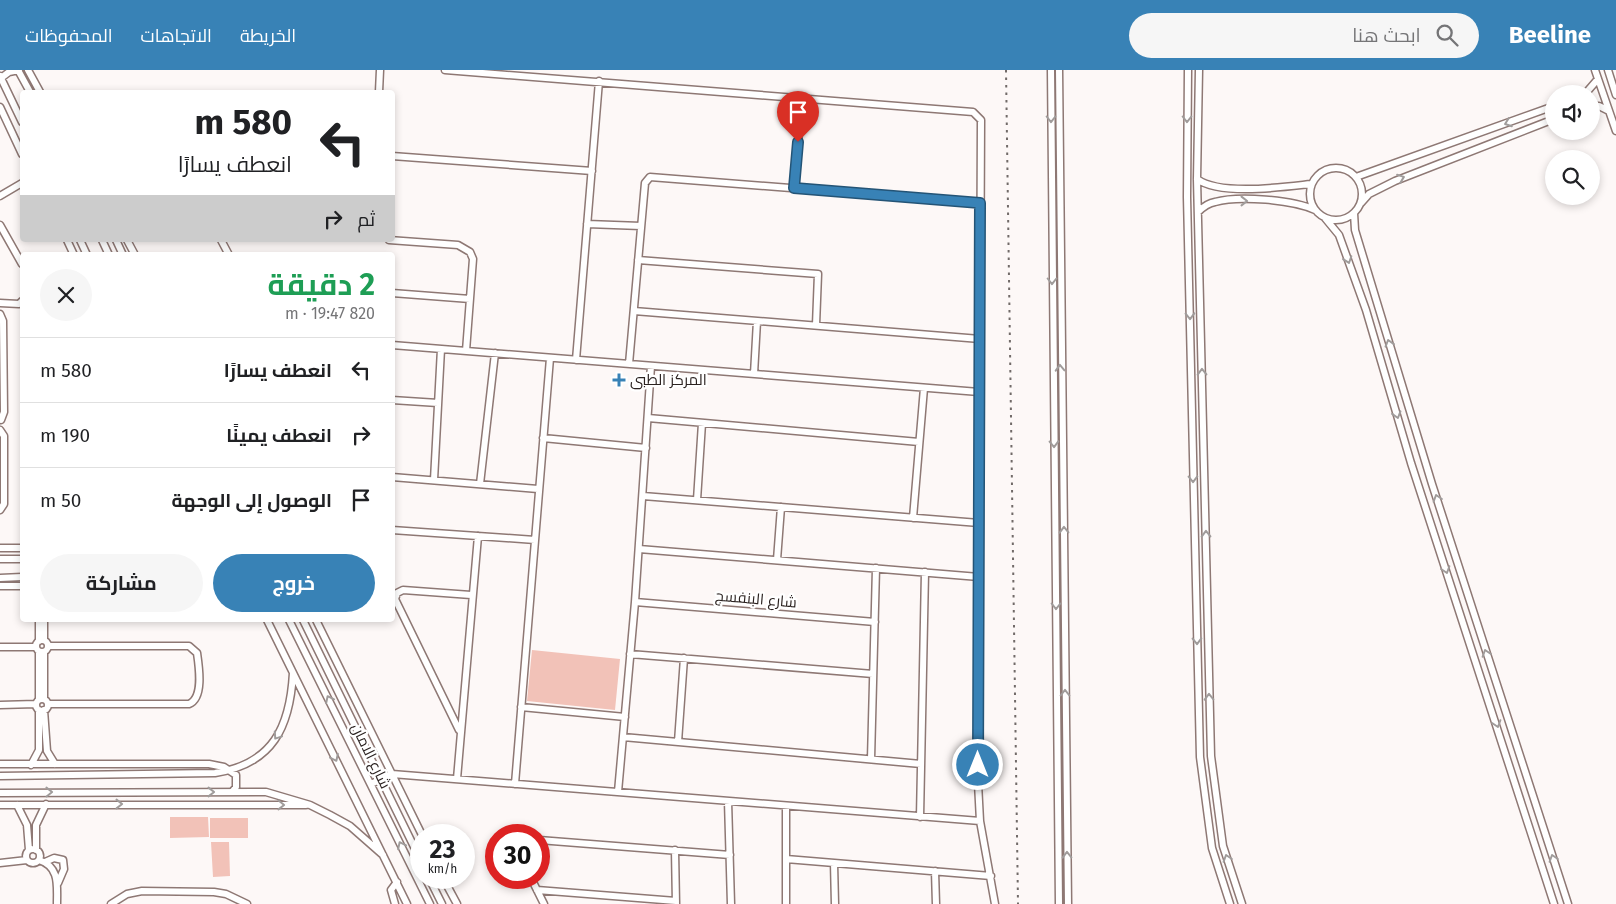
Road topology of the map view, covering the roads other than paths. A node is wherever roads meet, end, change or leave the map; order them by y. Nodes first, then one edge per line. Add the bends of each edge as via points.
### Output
1 (19, 70) edge
2 (28, 70) edge
3 (380, 70) edge
4 (445, 70) edge
5 (1051, 70) edge
6 (1059, 70) edge
7 (1188, 70) edge
8 (1199, 70) edge
9 (1595, 70) edge
10 (1608, 70) edge
11 (1, 77) edge
12 (1598, 79) junction
13 (599, 80) junction
14 (1593, 85) edge
15 (29, 90) edge
16 (39, 90) edge
17 (379, 90) edge
18 (1616, 95) edge
19 (802, 98) junction
20 (1600, 106) edge
21 (0, 107) edge
22 (1545, 109) edge
23 (1609, 111) junction
24 (20, 118) edge
25 (1545, 123) edge
26 (1616, 132) edge
27 (1187, 145) junction
28 (1199, 145) junction
29 (20, 150) edge
30 (395, 156) edge
31 (592, 171) junction
32 (1356, 177) junction
33 (1197, 179) junction
34 (20, 184) edge
35 (1311, 184) junction
36 (794, 188) junction
37 (0, 196) edge
38 (980, 203) junction
39 (1361, 204) junction
40 (1316, 211) junction
41 (1198, 212) junction
42 (1354, 213) junction
43 (1325, 218) junction
44 (0, 224) edge
45 (587, 224) junction
46 (641, 226) junction
47 (395, 241) edge
48 (20, 260) edge
49 (638, 260) junction
50 (1189, 292) junction
51 (1200, 292) junction
52 (395, 293) edge
53 (470, 299) junction
54 (0, 303) edge
55 (20, 303) edge
56 (1378, 307) junction
57 (1366, 310) junction
58 (634, 311) junction
59 (0, 314) edge
60 (757, 321) junction
61 (816, 326) junction
62 (980, 339) junction
63 (395, 345) edge
64 (441, 349) junction
65 (466, 351) junction
66 (495, 353) junction
67 (550, 358) junction
68 (576, 360) junction
69 (630, 364) junction
70 (651, 366) junction
71 (754, 374) junction
72 (924, 388) junction
73 (979, 392) junction
74 (395, 400) edge
75 (438, 403) junction
76 (648, 418) junction
77 (0, 420) edge
78 (702, 422) junction
79 (0, 430) edge
80 (542, 438) junction
81 (919, 442) junction
82 (646, 448) junction
83 (395, 477) edge
84 (434, 480) junction
85 (480, 484) junction
86 (538, 489) junction
87 (643, 496) junction
88 (697, 500) junction
89 (781, 507) junction
90 (0, 510) edge
91 (913, 518) junction
92 (979, 523) junction
93 (395, 530) edge
94 (478, 536) junction
95 (535, 540) junction
96 (0, 548) edge
97 (20, 548) edge
98 (639, 549) junction
99 (0, 559) edge
100 (20, 559) edge
101 (777, 560) junction
102 (876, 568) junction
103 (925, 572) junction
104 (20, 577) edge
105 (978, 577) junction
106 (0, 578) edge
107 (0, 586) edge
108 (20, 586) edge
109 (471, 595) junction
110 (635, 602) junction
111 (39, 622) edge
112 (44, 622) edge
113 (267, 622) edge
114 (290, 622) edge
115 (304, 622) edge
116 (317, 622) edge
117 (875, 622) junction
118 (42, 646) junction
119 (0, 647) edge
120 (630, 654) junction
121 (684, 658) junction
122 (293, 673) junction
123 (873, 674) junction
124 (0, 705) edge
125 (42, 705) junction
126 (521, 707) junction
127 (625, 717) junction
128 (460, 731) junction
129 (623, 737) junction
130 (678, 742) junction
131 (871, 759) junction
132 (0, 764) edge
133 (14, 764) junction
134 (55, 764) junction
135 (921, 764) junction
136 (30, 765) junction
137 (231, 770) junction
138 (392, 774) junction
139 (14, 775) junction
140 (0, 776) edge
141 (381, 779) junction
142 (457, 779) junction
143 (1214, 782) junction
144 (1202, 783) junction
145 (371, 784) junction
146 (515, 784) junction
147 (86, 792) junction
148 (232, 792) junction
149 (618, 792) junction
150 (0, 793) edge
151 (728, 801) junction
152 (46, 804) junction
153 (86, 804) junction
154 (0, 805) edge
155 (17, 805) junction
156 (310, 805) junction
157 (786, 806) junction
158 (920, 817) junction
159 (980, 821) junction
160 (417, 824) edge
161 (410, 838) edge
162 (550, 841) edge
163 (33, 850) junction
164 (675, 850) junction
165 (383, 855) junction
166 (730, 855) junction
167 (786, 859) junction
168 (27, 860) junction
169 (42, 861) junction
170 (0, 863) edge
171 (834, 863) junction
172 (935, 871) junction
173 (991, 876) junction
174 (397, 882) junction
175 (57, 884) junction
176 (432, 889) edge
177 (434, 889) edge
178 (449, 889) edge
179 (537, 890) joint
180 (425, 893) junction
181 (391, 902) edge
182 (676, 903) edge
183 (57, 904) edge
184 (111, 904) edge
185 (247, 904) edge
186 (407, 904) edge
187 (430, 904) edge
188 (442, 904) edge
189 (457, 904) edge
190 (544, 904) edge
191 (731, 904) edge
192 (786, 904) edge
193 (835, 904) edge
194 (936, 904) edge
195 (995, 904) edge
196 (1059, 904) edge
197 (1068, 904) edge
198 (1230, 904) edge
199 (1242, 904) edge
200 (1554, 904) edge
201 (1568, 904) edge

1 - 11 street
1 - 15 street
2 - 16 street
3 - 17 street
4 - 13 street
5 -> 196 street
197 -> 6 street
7 -> 27 street
8 - 28 street
9 - 12 street
10 - 18 street
11 - 24 street
12 - 14 street
12 - 23 street
13 - 19 street
13 - 31 street
19 - 36 street
19 - 38 street via 976,113 981,120
20 - 23 street
21 - 29 street
22 -> 32 street
23 - 26 street
39 -> 25 street via 1377,188
27 - 28 street
27 - 50 street
28 - 33 street
30 - 31 street
31 - 45 street
32 - 35 street via 1346,170 1334,168 1322,172
32 - 39 street via 1362,190
33 - 35 street via 1219,187 1282,188
33 - 41 street
34 - 37 street
35 - 40 street via 1310,199
36 - 38 street
36 - 46 street via 650,177 645,183
38 - 62 street
39 - 42 street
41 -> 40 street via 1222,200 1284,201
40 - 43 street
41 - 51 street
42 - 43 street via 1337,220
42 - 56 street via 1354,230
43 -> 57 street via 1340,235
44 - 48 street
45 - 46 street
45 - 68 street
46 - 49 street
47 - 53 street via 468,249 473,259
49 - 58 street
49 - 61 street via 818,274
50 - 51 street
50 -> 144 street
143 -> 51 street via 1210,745
52 - 53 street
53 - 65 street
54 - 55 street
56 - 57 street
201 -> 56 street
57 -> 200 street via 1411,463
58 - 60 street
58 - 69 street
59 - 77 street via 4,321 4,412
60 - 61 street
60 - 71 street
61 - 62 street
62 - 73 street
63 - 64 street
64 - 65 street
64 - 75 street
65 - 66 street
66 - 67 street
66 - 85 street
67 - 68 street
67 - 80 street
68 - 69 street
69 - 70 street
70 - 71 street
70 - 76 street
71 - 72 street
72 - 73 street
72 - 81 street
73 - 92 street
74 - 75 street
75 - 84 street
76 - 78 street
76 - 82 street
77 - 79 street via 3,425
78 - 81 street
78 - 88 street
79 - 90 street via 4,436 4,504
80 - 82 street
80 - 86 street
81 - 91 street
82 - 87 street
83 - 84 street
84 - 85 street
85 - 86 street
86 - 95 street
87 - 88 street
87 - 98 street
88 - 89 street
89 - 91 street
89 - 101 street
91 - 92 street
92 - 105 street
93 - 94 street
94 - 95 street
94 - 109 street
95 - 126 street
96 - 97 street
98 - 101 street
98 - 110 street
99 - 100 street
101 - 102 street
102 - 103 street
102 - 117 street
103 - 105 street
103 - 135 street
104 - 106 street
105 - 159 street
107 - 108 street
109 - 128 street
109 - 128 street via 403,590 395,599
110 - 117 street, شارع البنفسج
110 - 120 street
111 - 118 street
112 - 118 street
113 - 122 street
145 -> 114 street, شارع الامان
115 - 141 street
116 - 138 street
117 - 123 street
118 - 119 street
118 - 125 street
118 - 125 street via 189,646 197,653 198,693 189,704
120 - 121 street
120 - 127 street
121 - 123 street
121 - 130 street
122 -> 137 street via 289,713 282,729 261,755
122 -> 165 street
123 - 131 street
124 - 125 street
125 - 134 street via 47,751
125 - 136 street via 39,750
126 - 127 street
126 - 146 street
127 - 129 street
128 - 142 street
129 - 130 street
129 - 149 street
130 - 131 street
131 - 135 street
132 - 133 street
133 - 136 street
133 - 139 street
134 - 136 street
134 - 137 street via 209,764
135 - 158 street
137 - 139 street via 215,773
137 - 148 street via 237,781
138 - 141 street
138 - 142 street
138 - 160 street
139 - 140 street
141 - 145 street
141 - 161 street
142 - 146 street
143 - 144 street
199 -> 143 street via 1223,846
144 - 198 street via 1212,848
180 -> 145 street, شارع الامان
146 - 149 street
147 -> 148 street
150 -> 147 street
147 - 153 street
148 - 156 street via 266,792
149 - 151 street
151 - 157 street
151 - 166 street
152 - 153 street
152 - 155 street
152 - 163 street via 36,824
153 -> 156 street
154 - 155 street
155 - 163 street via 27,824
156 - 165 street via 350,826
157 - 158 street
157 - 167 street
158 - 159 street
159 - 173 street
162 - 164 street
163 - 168 street via 26,856
163 - 169 street via 40,854
164 - 166 street
164 - 182 street
165 - 174 street
166 - 191 street
167 - 171 street
167 - 192 street
168 - 169 street via 33,863
168 - 170 street
169 - 175 street via 54,871
169 - 175 street via 63,860 64,869
171 - 172 street
171 - 193 street
172 - 173 street
172 - 194 street
173 - 195 street
174 - 181 street via 391,890
174 - 186 street
175 - 183 street
176 - 180 street
177 - 188 street
178 - 189 street
179 - 182 street
179 - 190 street
180 - 187 street, شارع الامان
184 - 185 street via 127,894 150,891 214,892

